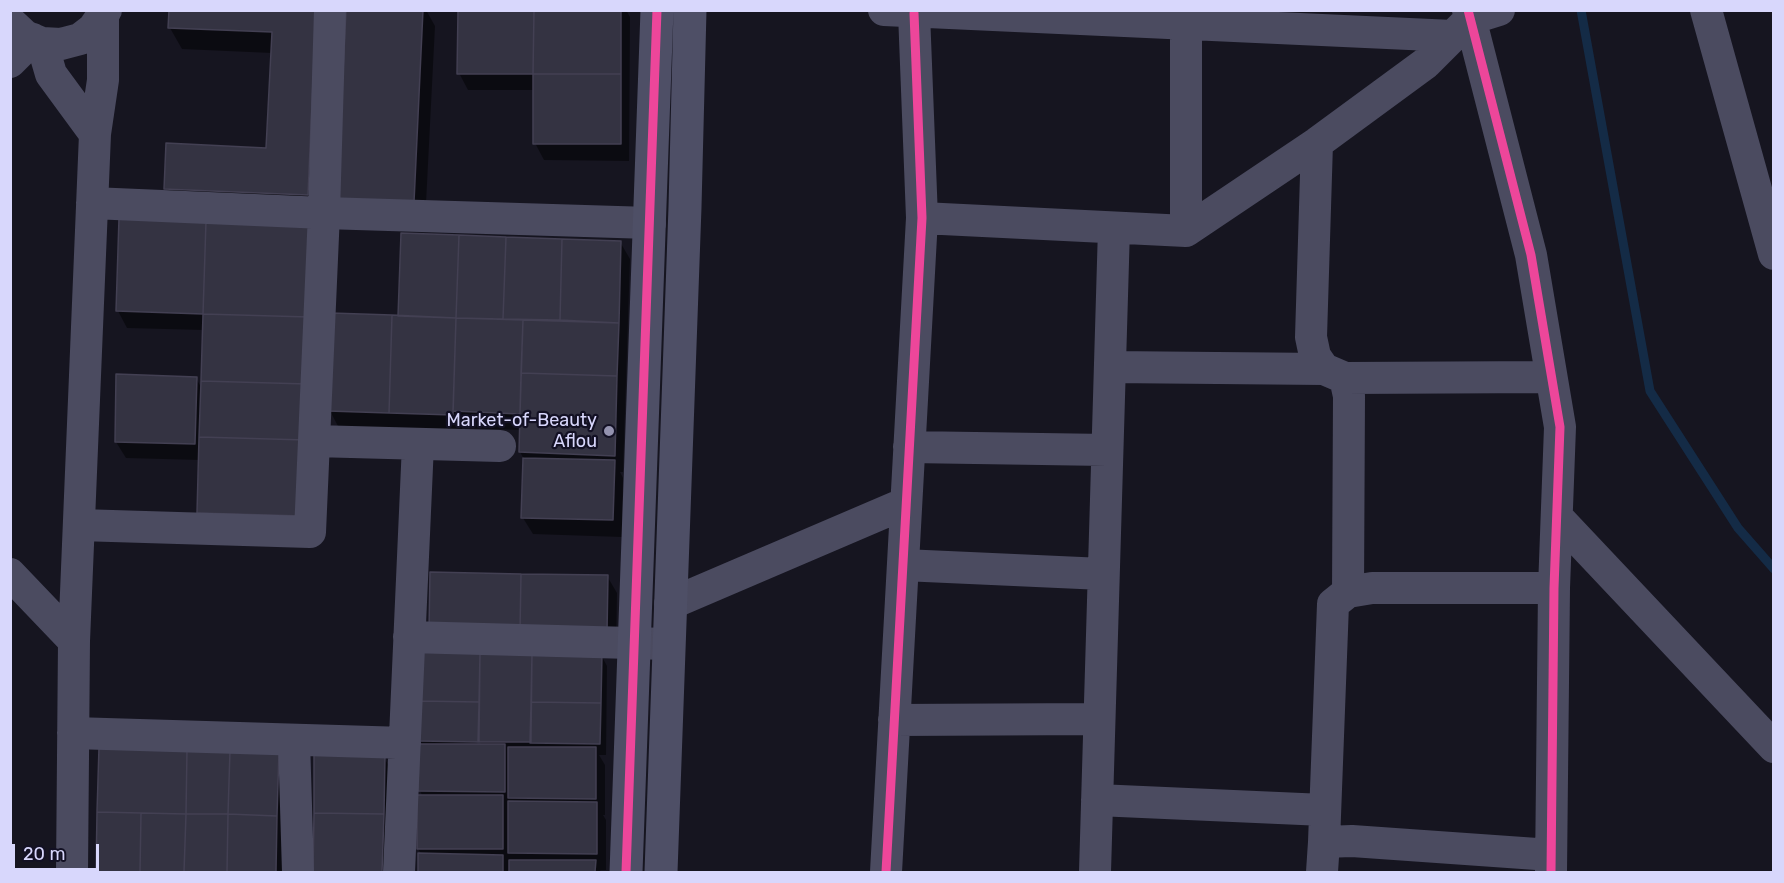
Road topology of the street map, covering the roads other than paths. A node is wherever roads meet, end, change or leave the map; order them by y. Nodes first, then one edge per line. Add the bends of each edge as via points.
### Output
1 (330, 10) edge
2 (657, 10) edge
3 (690, 10) edge
4 (1499, 10) edge
5 (1706, 10) edge
6 (899, 12) edge
7 (104, 14) edge
8 (1464, 22) edge
9 (1186, 25) junction
10 (22, 30) edge
11 (10, 62) edge
12 (95, 134) junction
13 (1317, 143) junction
14 (92, 203) junction
15 (324, 213) junction
16 (921, 219) junction
17 (650, 223) junction
18 (1114, 228) junction
19 (1186, 231) junction
20 (1773, 254) edge
21 (1110, 367) junction
22 (1335, 374) junction
23 (1551, 377) junction
24 (314, 441) junction
25 (418, 444) junction
26 (500, 446) dead end
27 (909, 447) junction
28 (1107, 450) junction
29 (906, 503) junction
30 (1557, 517) junction
31 (79, 525) junction
32 (903, 565) junction
33 (10, 574) edge
34 (1103, 574) junction
35 (1554, 588) junction
36 (1348, 592) junction
37 (670, 604) junction
38 (409, 637) junction
39 (74, 640) junction
40 (634, 644) junction
41 (668, 644) junction
42 (1100, 718) junction
43 (894, 720) junction
44 (73, 733) junction
45 (294, 740) junction
46 (405, 743) junction
47 (1773, 747) edge
48 (1097, 800) junction
49 (1324, 810) junction
50 (1324, 842) junction
51 (1551, 864) edge
52 (72, 873) edge
53 (298, 873) edge
54 (399, 873) edge
55 (626, 873) edge
56 (661, 873) edge
57 (886, 873) edge
58 (1095, 873) edge
59 (1322, 873) edge

1 - 15 street
2 - 17 street
3 - 37 street
4 - 8 street
5 - 20 street
6 - 9 street
6 - 16 street
7 - 10 street via 93,30 80,39 61,44
7 - 12 street via 103,80
8 - 9 street
8 - 13 street via 1426,63
8 - 23 street via 1531,255
9 - 19 street
10 - 11 street
10 - 12 street
12 - 14 street
13 - 19 street
13 - 22 street via 1311,337 1315,356
14 - 15 street
14 - 31 street
15 - 17 street
15 - 24 street
16 - 18 street
16 - 27 street
17 - 40 street
18 - 19 street
18 - 21 street
21 - 22 street
21 - 28 street
22 - 23 street
22 - 36 street via 1349,396
23 - 30 street via 1560,427
24 - 25 street
24 - 31 street via 310,532
25 - 26 street
25 - 38 street
27 - 28 street
27 - 29 street
28 - 34 street
29 - 32 street
29 - 37 street
30 - 35 street
30 - 47 street
31 - 39 street
32 - 34 street
32 - 43 street
33 - 39 street
34 - 42 street
35 - 36 street via 1372,588
35 - 51 street
36 - 49 street via 1333,604
37 - 41 street
38 - 40 street
38 - 46 street
39 - 44 street
40 - 41 street
40 - 55 street
41 - 56 street
42 - 43 street
42 - 48 street
43 - 57 street
44 - 45 street
44 - 52 street
45 - 46 street
45 - 53 street
46 - 54 street
48 - 49 street
48 - 58 street
49 - 50 street
50 - 51 street via 1352,841
50 - 59 street

